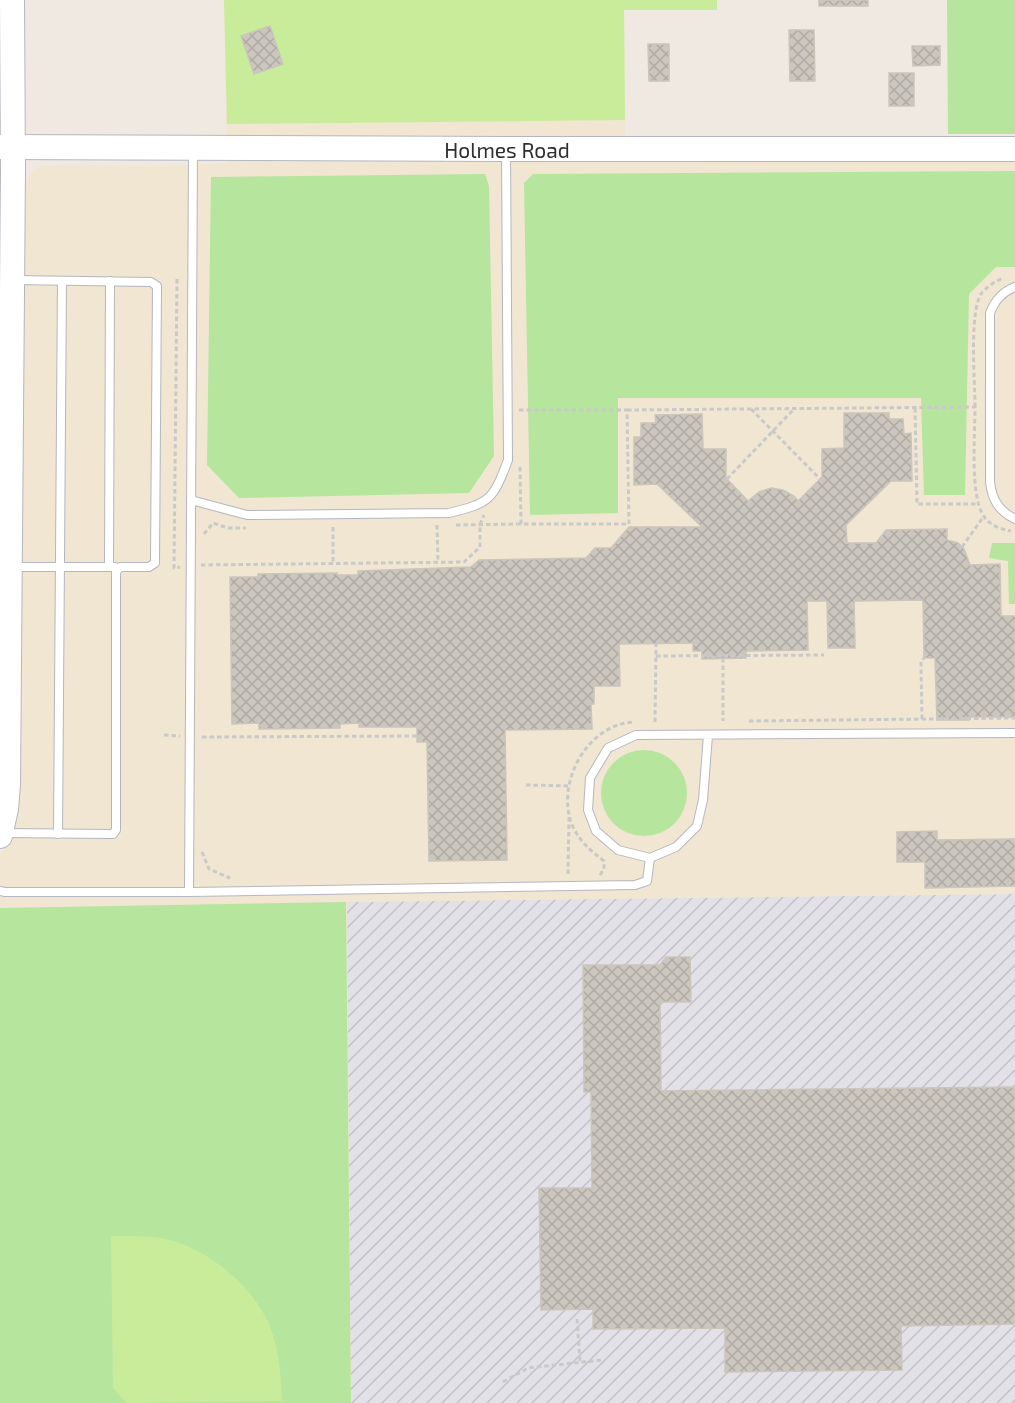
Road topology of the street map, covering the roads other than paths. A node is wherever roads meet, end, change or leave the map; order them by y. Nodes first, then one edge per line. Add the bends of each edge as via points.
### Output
1 (12, 0) edge
2 (6, 147) edge
3 (194, 148) junction
4 (506, 149) junction
5 (1015, 149) edge
6 (12, 280) junction
7 (62, 281) junction
8 (110, 281) junction
9 (1015, 287) edge
10 (191, 500) junction
11 (1015, 519) edge
12 (10, 567) junction
13 (62, 567) junction
14 (109, 567) junction
15 (120, 567) junction
16 (5, 609) edge
17 (1015, 733) edge
18 (708, 735) junction
19 (58, 834) junction
20 (1, 835) edge
21 (650, 858) junction
22 (0, 891) edge
23 (189, 892) junction

1 - 2 main road
2 - 3 main road, Holmes Road
2 - 6 main road
3 - 4 main road, Holmes Road
3 - 10 lane
4 - 5 main road, Holmes Road
4 - 10 lane via 508,460 498,489 480,506 449,513 247,515
6 - 7 lane
6 - 12 main road
7 - 8 lane
7 - 13 lane
8 - 14 lane
8 - 15 lane via 151,282 157,286 155,563 149,567
9 - 11 lane via 994,302 990,313 990,482 996,504
10 - 23 lane
12 - 13 lane
12 - 16 main road
13 - 14 lane
13 - 19 lane
14 - 15 lane
15 - 19 lane via 116,572 117,830 113,834
16 - 20 main road via 8,784
17 - 18 lane
18 - 21 lane via 697,826 676,847
18 - 21 lane via 636,735 608,748 590,778 588,810 596,831 618,850
19 - 20 lane
21 - 23 lane via 647,881 635,885
22 - 23 lane

